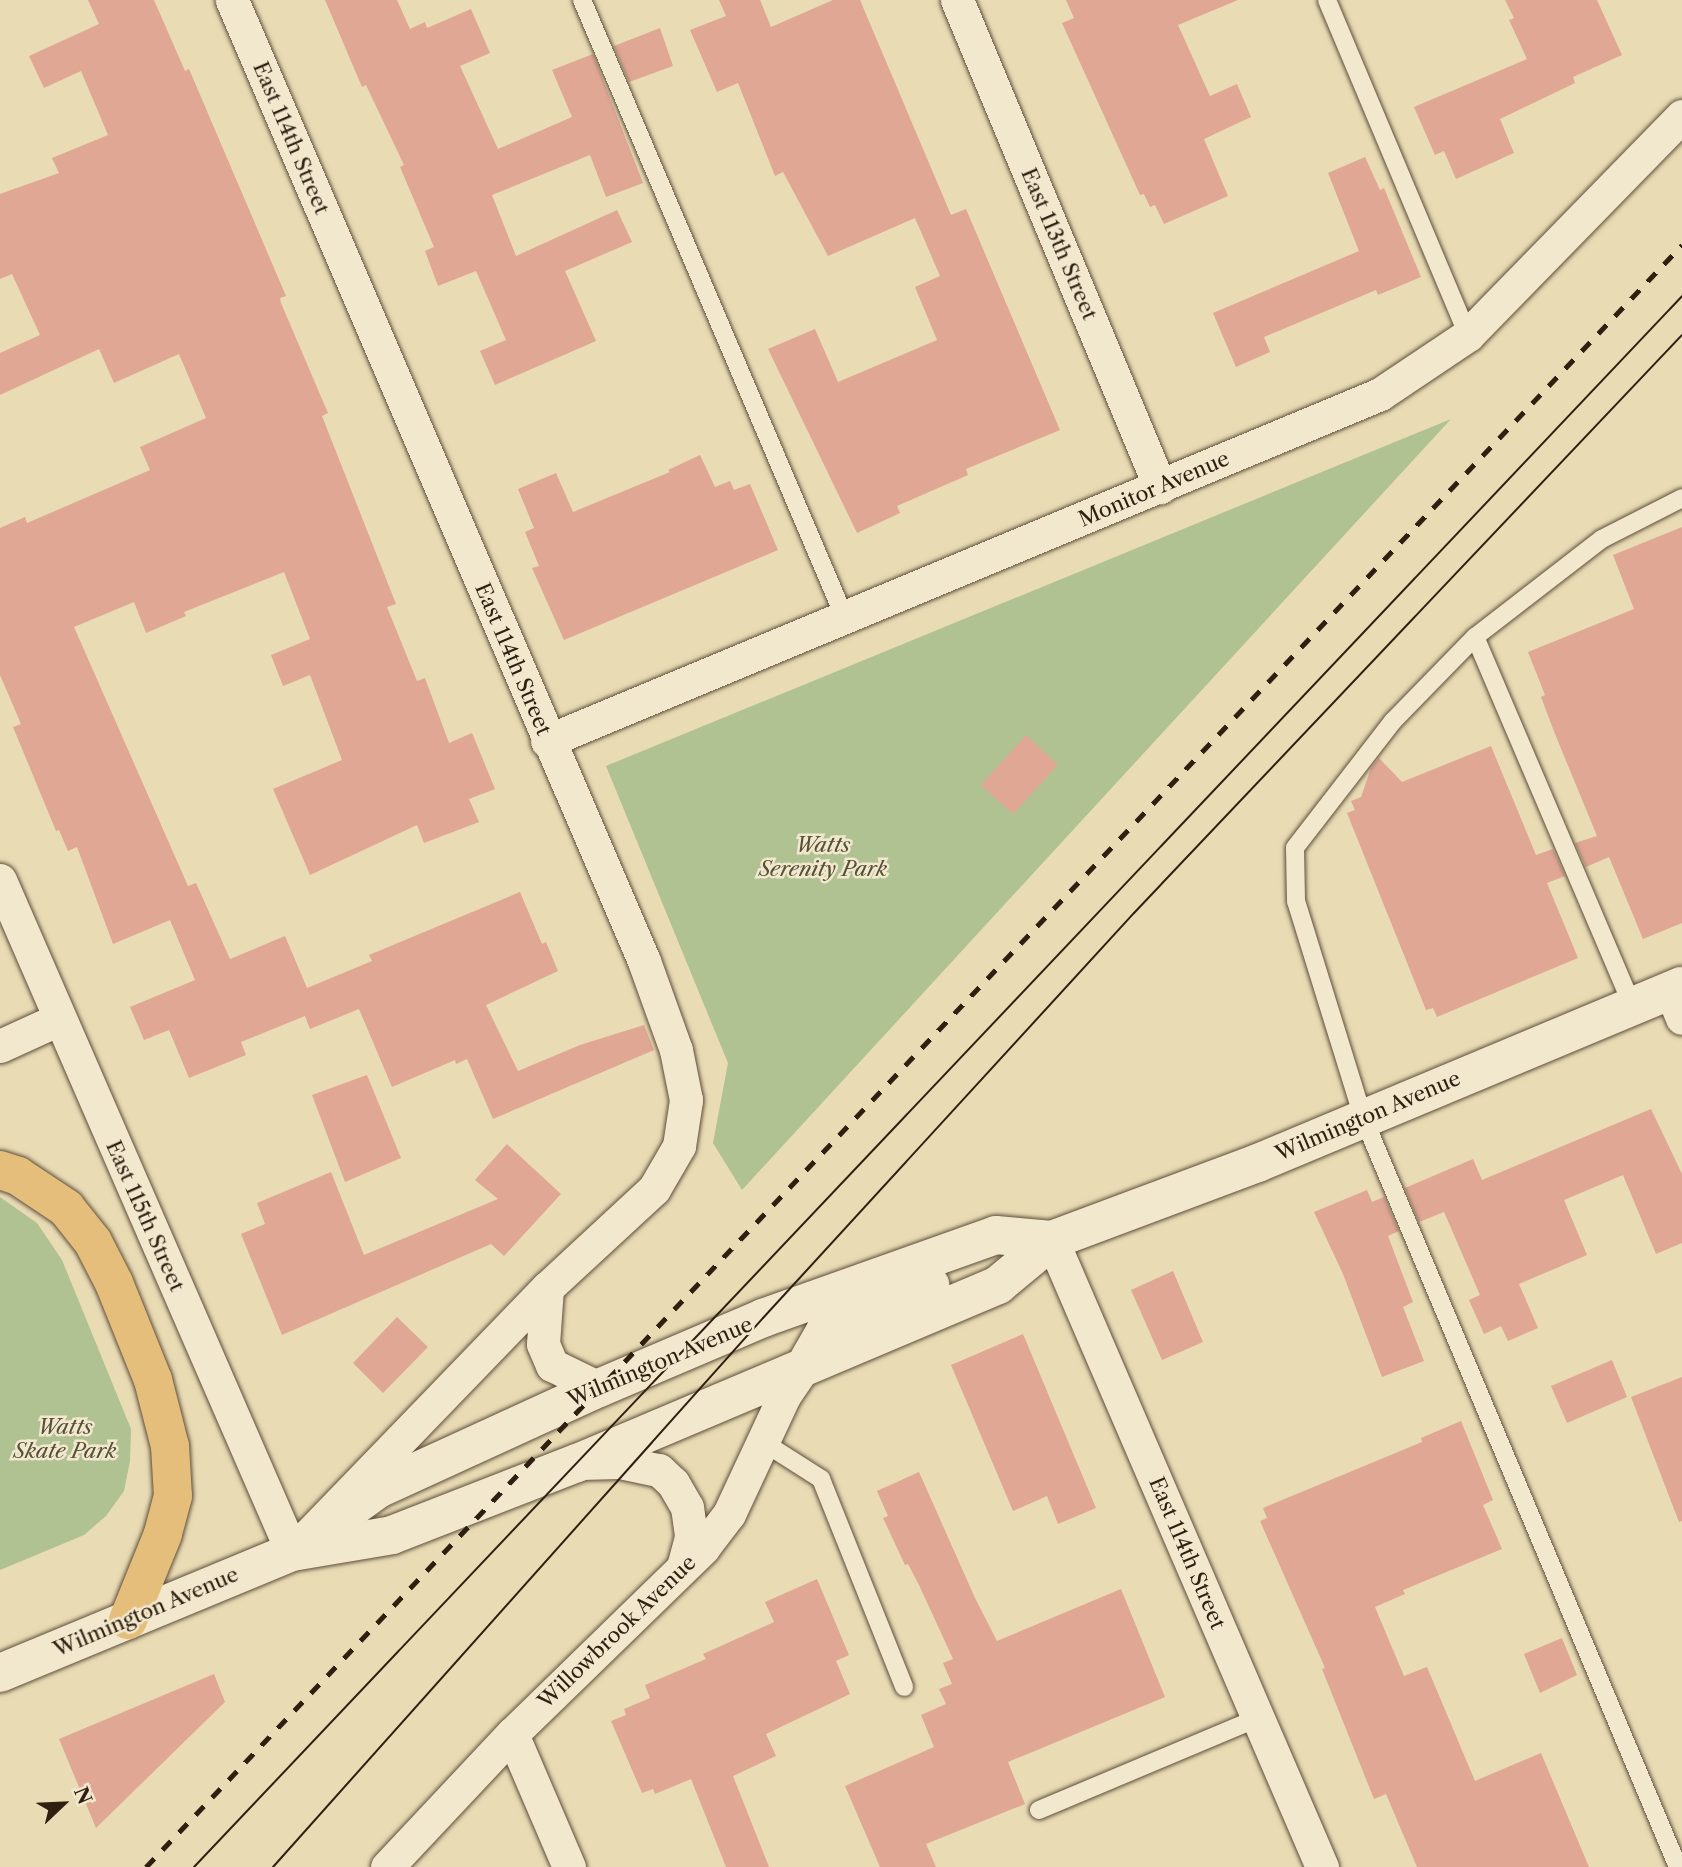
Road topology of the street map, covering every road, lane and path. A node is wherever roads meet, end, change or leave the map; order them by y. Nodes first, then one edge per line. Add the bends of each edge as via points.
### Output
1 (232, 0) edge
2 (582, 0) edge
3 (957, 0) edge
4 (1327, 0) edge
5 (1682, 116) edge
6 (1468, 335) junction
7 (1160, 487) junction
8 (1682, 498) edge
9 (844, 616) junction
10 (1475, 637) junction
11 (547, 741) junction
12 (0, 880) edge
13 (1678, 998) edge
14 (1633, 1007) junction
15 (59, 1019) junction
16 (0, 1046) edge
17 (1363, 1117) junction
18 (0, 1170) edge
19 (996, 1235) junction
20 (1052, 1240) junction
21 (547, 1288) junction
22 (804, 1366) junction
23 (599, 1388) junction
24 (763, 1441) junction
25 (577, 1463) junction
26 (292, 1552) junction
27 (683, 1567) junction
28 (128, 1620) junction
29 (0, 1673) edge
30 (904, 1688) dead end
31 (1258, 1718) junction
32 (512, 1734) junction
33 (1039, 1810) dead end
34 (387, 1867) edge
35 (569, 1867) edge
36 (1322, 1867) edge
37 (1678, 1867) edge

1 - 11 street, East 114th Street
2 - 9 lane
3 - 7 street, East 113th Street
4 - 6 lane
5 - 6 street, Monitor Avenue
6 - 7 street, Monitor Avenue via 1380,394
7 - 9 street, Monitor Avenue
8 - 10 lane via 1602,539
9 - 11 street, Monitor Avenue
10 - 14 lane
10 - 17 lane via 1392,721 1295,848 1296,901
11 - 21 street, East 114th Street via 644,961 676,1050 686,1100 679,1146 654,1189
12 - 15 street, East 115th Street
13 - 14 main road, Wilmington Avenue
14 - 17 main road, Wilmington Avenue
15 - 16 street
15 - 26 street, East 115th Street
17 - 20 main road, Wilmington Avenue via 1258,1163
17 - 37 lane
18 - 28 main road via 18,1176 66,1208 93,1242 153,1380 170,1446 173,1496 163,1534
19 - 20 main road, Wilmington Avenue
19 - 22 main road via 984,1263 846,1319 824,1333
19 - 23 main road, Wilmington Avenue via 763,1318
20 - 22 main road, Wilmington Avenue via 998,1285
20 - 31 street, East 114th Street
21 - 23 street via 543,1344 552,1365
21 - 26 street, East 114th Street
22 - 24 street, Willowbrook Avenue
22 - 25 main road, Wilmington Avenue
23 - 26 main road, Wilmington Avenue via 378,1489
24 - 27 street, Willowbrook Avenue via 729,1514
24 - 30 lane via 821,1479
25 - 26 main road, Wilmington Avenue via 392,1535
25 - 27 street via 620,1462 659,1470 673,1483 687,1507 691,1537
26 - 28 main road, Wilmington Avenue
27 - 32 street, Willowbrook Avenue
28 - 29 main road, Wilmington Avenue
31 - 33 lane
31 - 36 street, East 114th Street
32 - 34 street, Willowbrook Avenue
32 - 35 street

